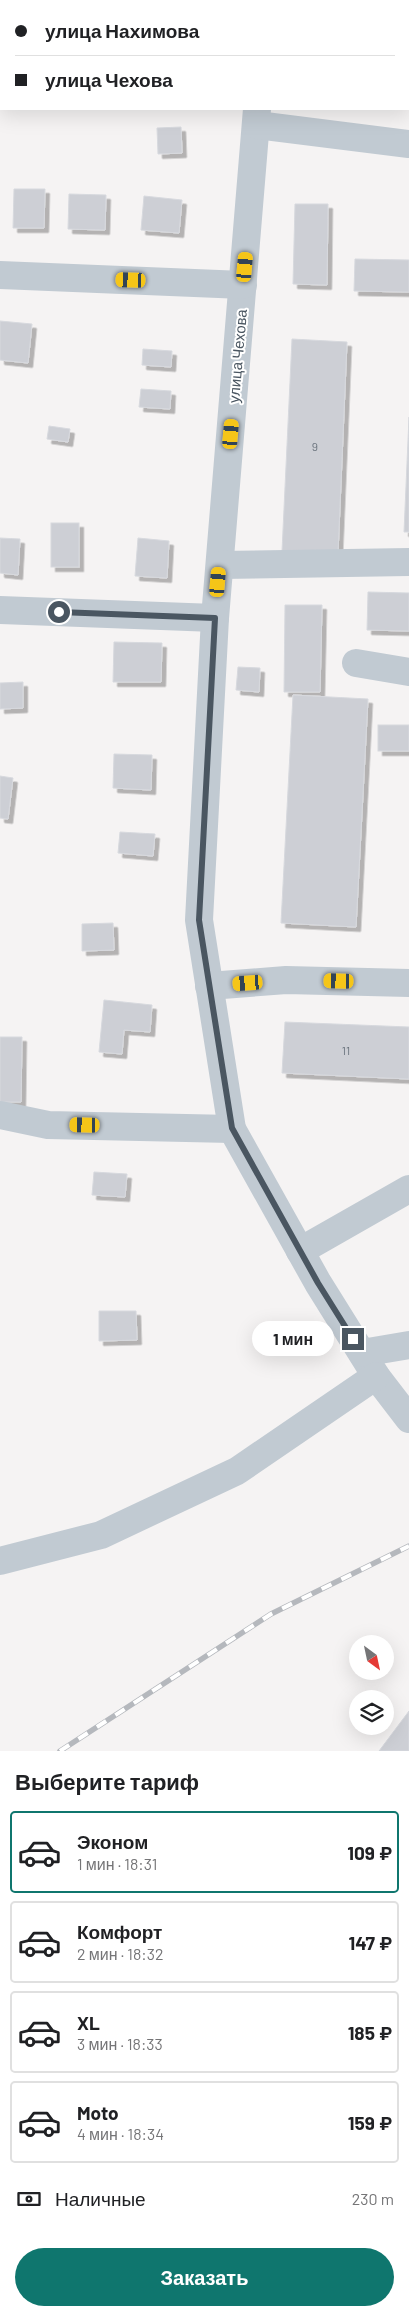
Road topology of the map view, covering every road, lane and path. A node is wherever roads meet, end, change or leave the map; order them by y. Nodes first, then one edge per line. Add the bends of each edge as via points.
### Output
1 (257, 117) edge
2 (409, 144) edge
3 (0, 275) edge
4 (243, 285) junction
5 (409, 562) edge
6 (220, 564) junction
7 (0, 610) edge
8 (215, 618) junction
9 (356, 663) dead end
10 (409, 672) edge
11 (409, 983) edge
12 (209, 986) junction
13 (0, 1115) edge
14 (232, 1128) junction
15 (409, 1189) edge
16 (300, 1251) junction
17 (409, 1346) edge
18 (369, 1365) junction
19 (409, 1419) edge
20 (0, 1561) edge

1 - 2 street
1 - 4 street, улица Чехова
3 - 4 street
4 - 6 street, улица Чехова
5 - 6 street
6 - 8 street, улица Чехова
7 - 8 street
8 - 12 street, улица Чехова via 199,920
9 - 10 street
11 - 12 street via 286,980
12 - 14 street, улица Чехова
13 - 14 street via 48,1124
14 - 16 street, улица Чехова
15 - 16 street
16 - 18 street, улица Чехова
17 - 18 street
18 - 19 street, улица Чехова
18 - 20 street via 237,1471 101,1535

